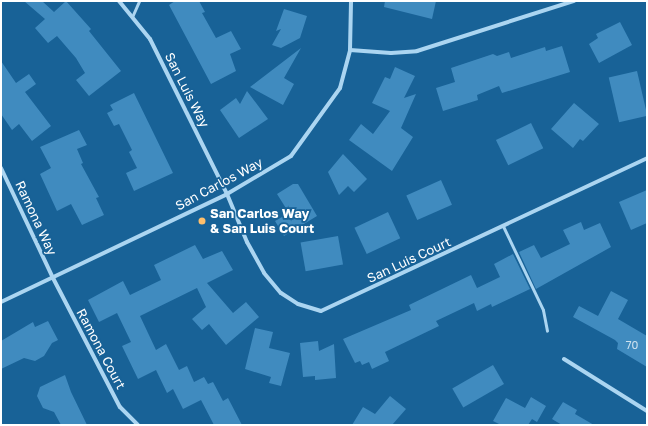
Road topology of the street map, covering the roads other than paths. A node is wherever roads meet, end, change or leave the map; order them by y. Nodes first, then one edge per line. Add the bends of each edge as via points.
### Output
1 (119, 1) edge
2 (139, 1) edge
3 (351, 1) edge
4 (574, 1) edge
5 (132, 18) junction
6 (350, 50) junction
7 (647, 158) edge
8 (1, 168) edge
9 (227, 194) junction
10 (503, 226) junction
11 (53, 278) junction
12 (1, 302) edge
13 (547, 331) dead end
14 (564, 358) dead end
15 (647, 411) edge
16 (138, 425) edge

1 - 5 street, San Luis Way
2 - 5 lane
3 - 6 street, San Carlos Way
4 - 6 street via 417,51 391,53
5 - 9 street, San Luis Way via 150,39
6 - 9 street, San Carlos Way via 340,88 291,156
7 - 10 street, San Luis Court
8 - 11 street, Ramona Way
9 - 10 street, San Luis Court via 247,242 264,273 281,293 298,304 321,311
9 - 11 street, San Carlos Way
10 - 13 lane via 544,310
11 - 12 street, San Carlos Way
11 - 16 street, Ramona Court via 120,407
14 - 15 street

